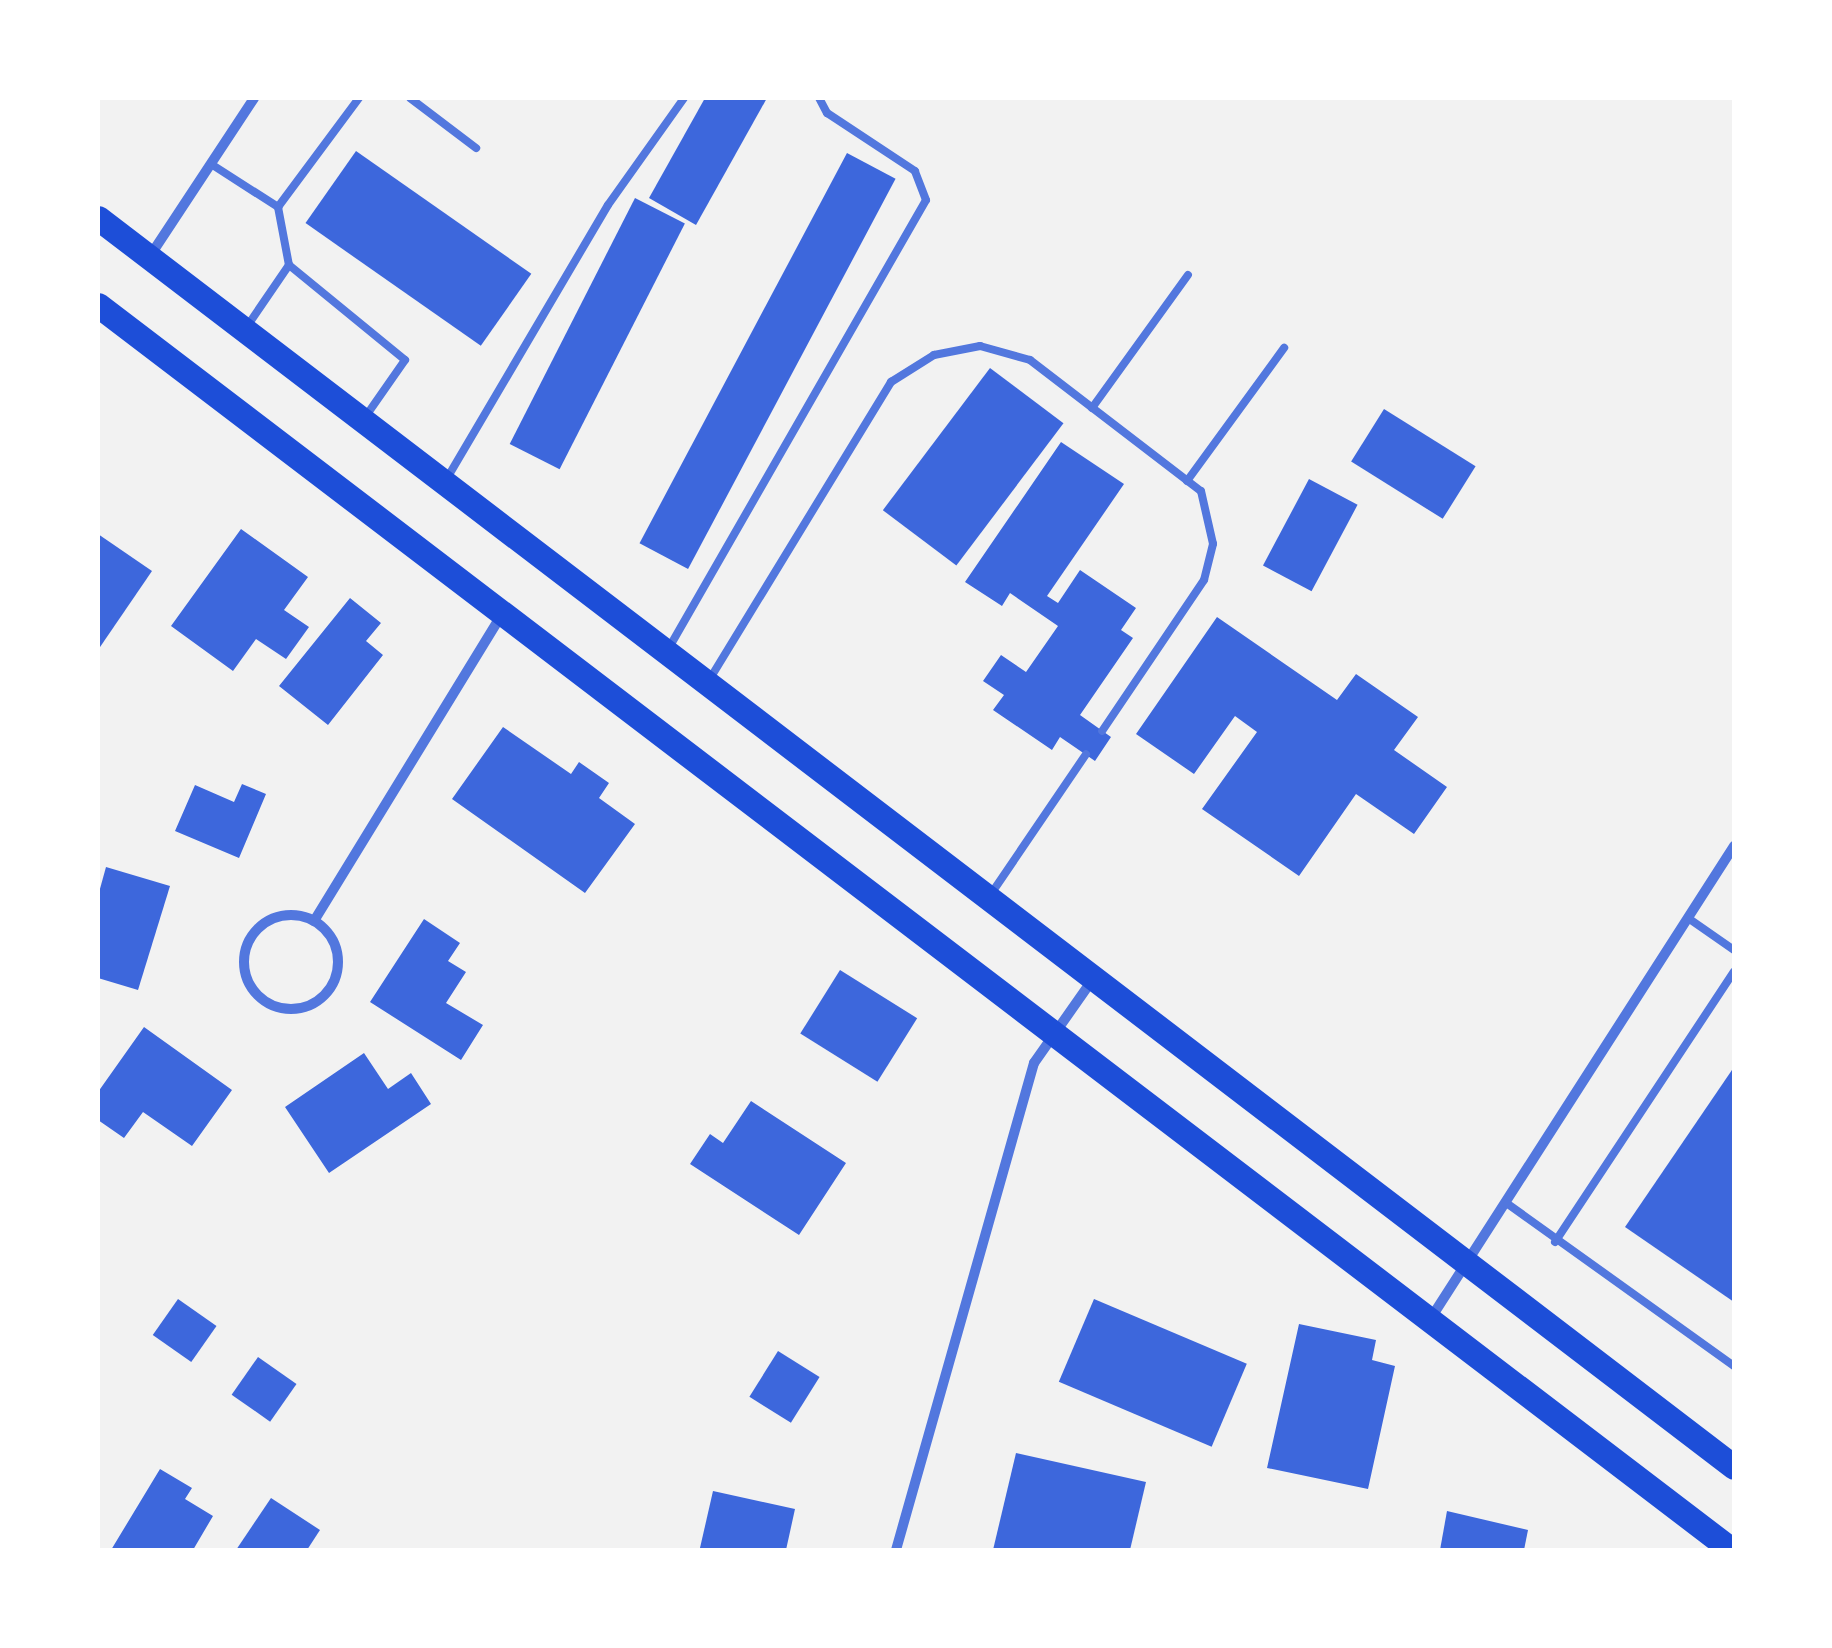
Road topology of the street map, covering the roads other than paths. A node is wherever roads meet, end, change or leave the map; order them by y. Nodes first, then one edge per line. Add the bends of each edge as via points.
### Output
1 (254, 98) edge
2 (359, 98) edge
3 (410, 98) edge
4 (684, 98) edge
5 (819, 98) edge
6 (476, 148) dead end
7 (210, 164) junction
8 (278, 208) junction
9 (98, 218) edge
10 (149, 257) junction
11 (289, 265) junction
12 (1188, 275) dead end
13 (98, 305) edge
14 (244, 330) junction
15 (1284, 348) dead end
16 (1092, 408) junction
17 (364, 420) junction
18 (446, 481) junction
19 (1187, 481) junction
20 (504, 612) junction
21 (668, 650) junction
22 (709, 681) junction
23 (1102, 731) dead end
24 (1086, 754) dead end
25 (1734, 846) edge
26 (991, 894) junction
27 (1688, 918) junction
28 (314, 921) junction
29 (1734, 950) edge
30 (1734, 972) edge
31 (1095, 977) junction
32 (1057, 1030) junction
33 (1505, 1202) junction
34 (1555, 1242) junction
35 (1467, 1261) junction
36 (1430, 1318) junction
37 (1734, 1366) edge
38 (1734, 1467) edge
39 (896, 1550) edge
40 (1732, 1550) edge

1 - 7 street
2 - 8 lane
3 - 6 lane
4 - 18 lane via 608,206
5 - 21 lane via 827,112 915,170 926,200
7 - 8 lane
7 - 10 street
8 - 11 lane
9 - 10 main road
10 - 14 main road
11 - 14 lane
11 - 17 lane via 405,360
12 - 16 lane
13 - 20 main road
14 - 17 main road
15 - 19 lane
16 - 19 lane
16 - 22 lane via 1030,360 980,346 934,354 891,382
17 - 18 main road
18 - 21 main road
19 - 23 lane via 1201,492 1213,544 1204,580
20 - 28 street
20 - 32 main road
21 - 22 main road
22 - 26 main road
24 - 26 lane
25 - 27 street
26 - 31 main road
27 - 29 lane
27 - 33 street
28 - 28 street via 279,917 251,938 246,974 266,1002 301,1008 330,989 338,954
30 - 34 lane
31 - 32 street
31 - 35 main road
32 - 36 main road
32 - 39 street via 1034,1064 986,1214
33 - 34 lane
33 - 35 street
34 - 37 lane
35 - 36 street
35 - 38 main road
36 - 40 main road

